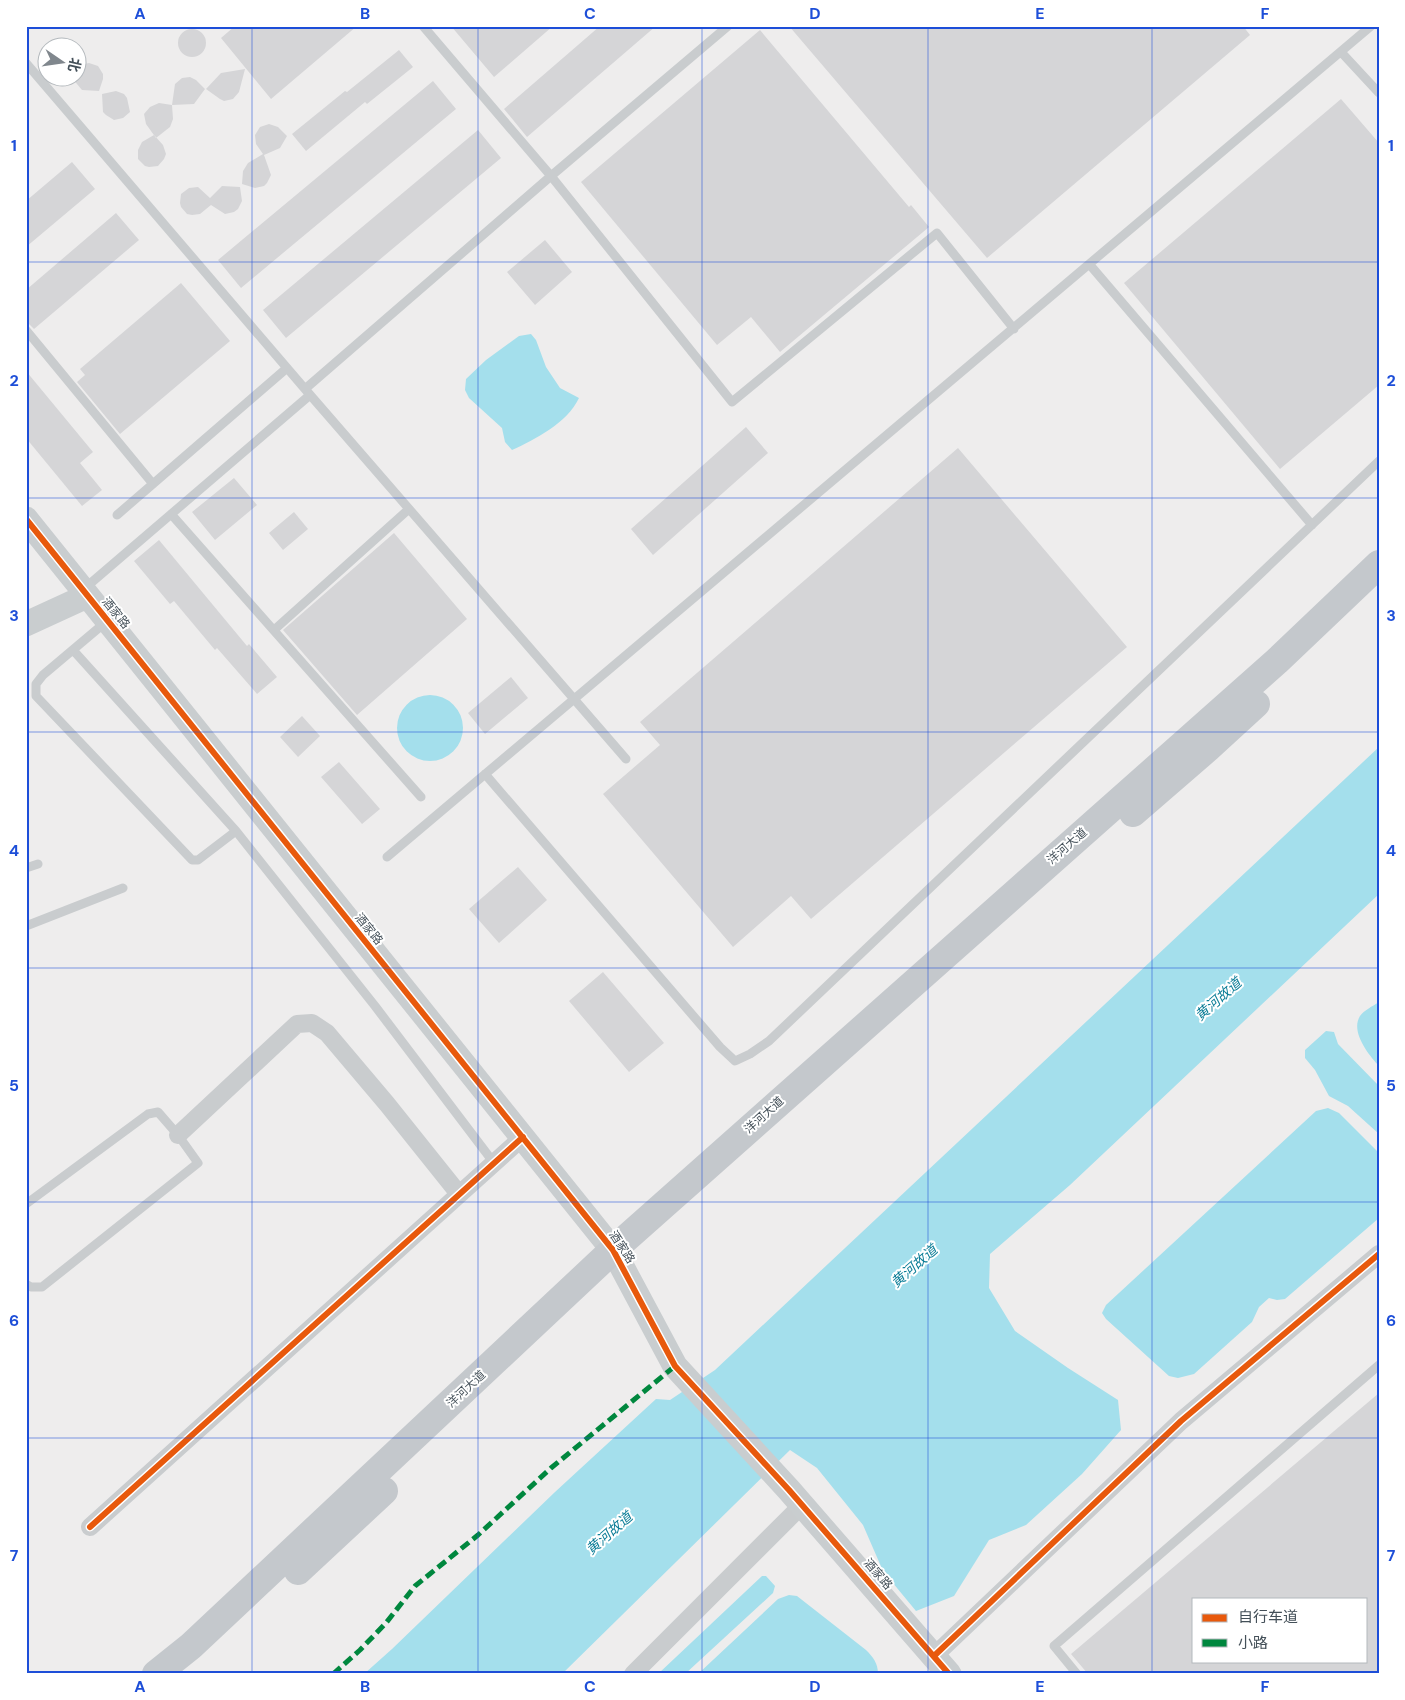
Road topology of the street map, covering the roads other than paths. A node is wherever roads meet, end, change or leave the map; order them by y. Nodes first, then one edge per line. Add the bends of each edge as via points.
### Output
1 (423, 26) edge
2 (728, 26) edge
3 (1371, 26) edge
4 (1341, 52) junction
5 (26, 63) edge
6 (1379, 93) edge
7 (551, 176) junction
8 (1090, 265) junction
9 (1014, 329) junction
10 (26, 330) edge
11 (287, 368) junction
12 (308, 392) junction
13 (1379, 461) edge
14 (153, 484) junction
15 (409, 509) junction
16 (171, 514) junction
17 (117, 515) dead end
18 (26, 519) edge
19 (1312, 525) junction
20 (1379, 564) edge
21 (1379, 590) edge
22 (85, 593) junction
23 (108, 621) junction
24 (26, 624) edge
25 (274, 630) junction
26 (73, 650) junction
27 (575, 699) junction
28 (626, 759) dead end
29 (485, 774) junction
30 (421, 797) dead end
31 (236, 832) junction
32 (387, 857) dead end
33 (38, 864) dead end
34 (26, 868) edge
35 (123, 888) dead end
36 (26, 926) edge
37 (178, 1135) junction
38 (522, 1137) junction
39 (494, 1163) junction
40 (459, 1194) junction
41 (26, 1204) edge
42 (1379, 1254) edge
43 (617, 1257) junction
44 (26, 1284) edge
45 (1379, 1365) edge
46 (795, 1498) junction
47 (90, 1527) dead end
48 (942, 1665) edge
49 (156, 1674) edge
50 (183, 1674) edge
51 (633, 1674) edge
52 (1077, 1674) edge

1 - 7 lane
2 - 7 lane
3 - 4 lane
4 - 6 lane
4 - 8 lane
5 - 11 lane
7 - 9 lane via 732,402 937,233
7 - 12 lane
8 - 9 lane
8 - 19 lane
9 - 27 lane
10 - 14 lane
11 - 12 lane
11 - 14 lane
12 - 15 lane
12 - 16 lane
13 - 19 lane
14 - 17 lane
15 - 25 lane
15 - 27 lane
16 - 22 lane
16 - 25 lane
18 - 22 street, 酒家路
19 - 29 lane via 769,1041 734,1061
20 - 43 main road, 洋河大道 via 1277,661
21 - 43 main road, 洋河大道 via 1208,748
22 - 23 street, 酒家路
22 - 24 street
23 - 26 lane
23 - 38 street, 酒家路
25 - 30 lane
26 - 31 lane
26 - 31 lane via 43,675 36,684 36,696 192,860 198,860
27 - 28 lane
27 - 29 lane
29 - 32 lane
31 - 39 lane via 375,1006
33 - 34 lane
35 - 36 lane
37 - 40 street via 297,1024 312,1023 327,1033
37 - 41 lane via 158,1112 148,1114
37 - 44 lane via 198,1163 42,1287
38 - 39 street
38 - 43 street, 酒家路
39 - 40 street
40 - 47 street
42 - 48 street via 1181,1421
43 - 46 street, 酒家路 via 675,1366
43 - 49 main road, 洋河大道 via 191,1646
43 - 50 main road, 洋河大道 via 339,1534
45 - 52 lane via 1054,1646
46 - 48 street, 酒家路
46 - 51 street

